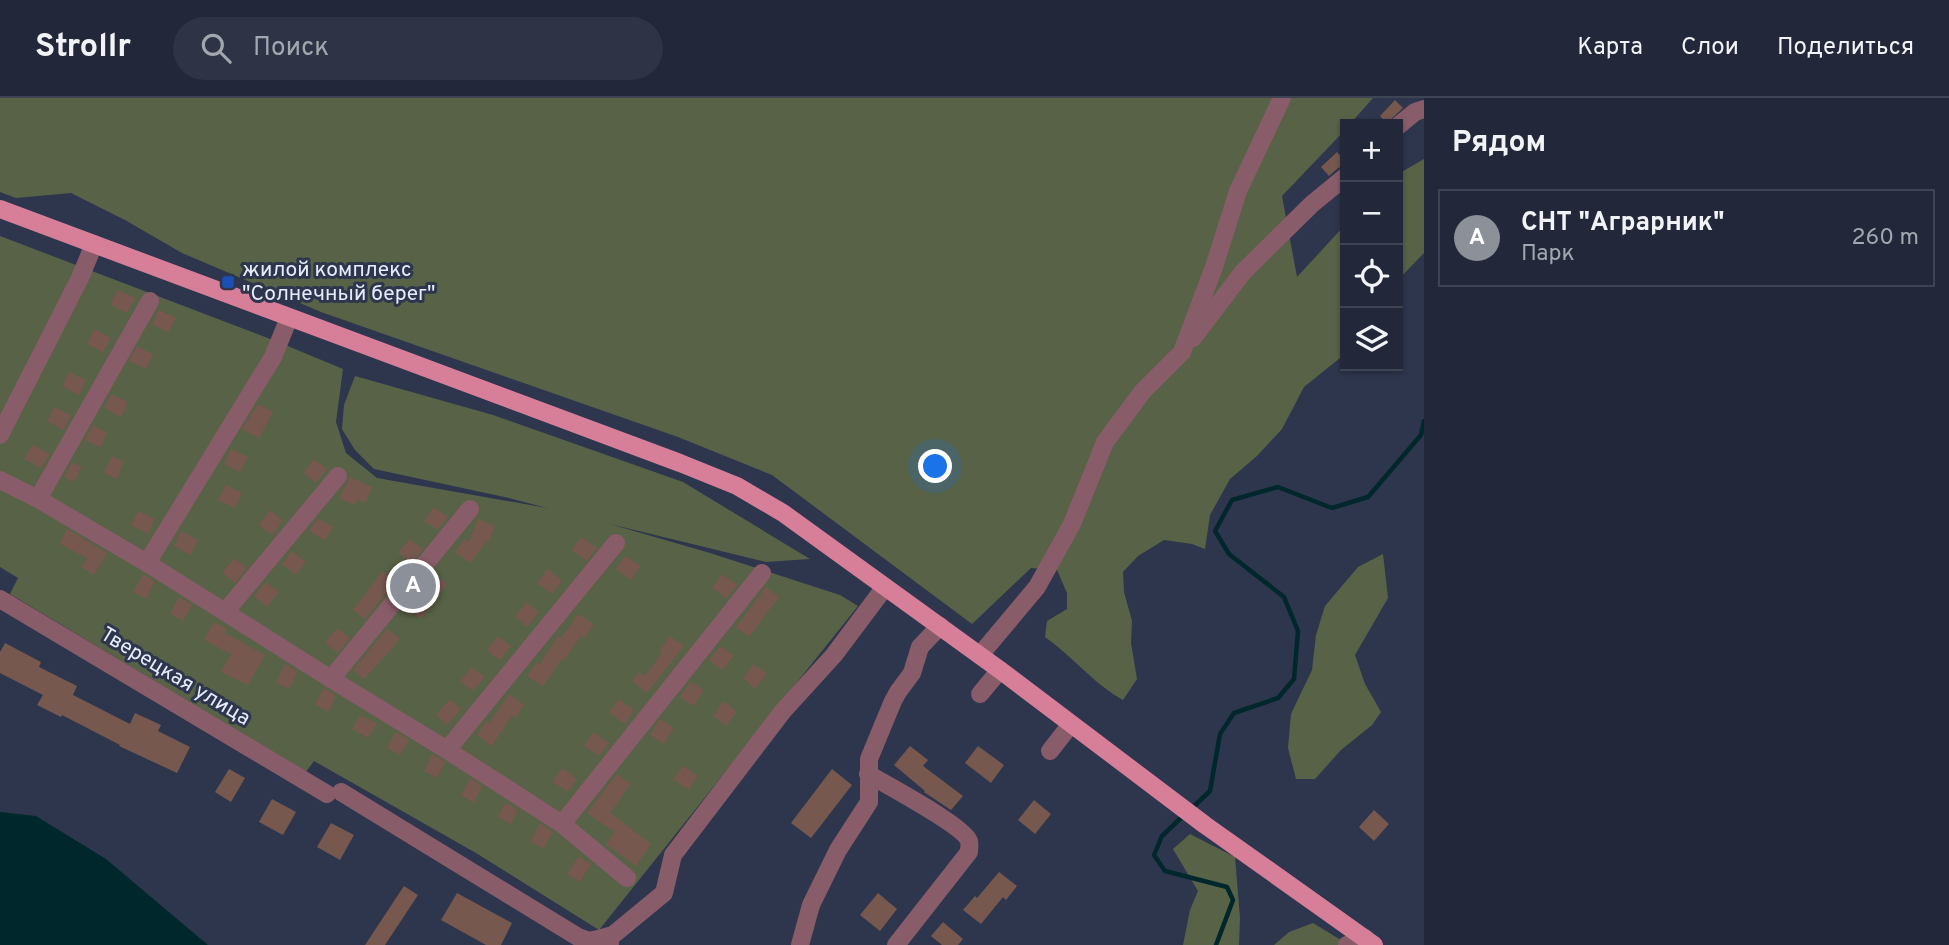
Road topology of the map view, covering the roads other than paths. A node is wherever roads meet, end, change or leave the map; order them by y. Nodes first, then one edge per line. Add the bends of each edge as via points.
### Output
1 (1282, 98) edge
2 (1424, 109) edge
3 (1403, 122) edge
4 (1340, 181) edge
5 (0, 209) edge
6 (94, 244) junction
7 (150, 301) dead end
8 (289, 318) junction
9 (1182, 352) junction
10 (0, 435) edge
11 (338, 476) dead end
12 (0, 480) edge
13 (38, 499) junction
14 (470, 509) dead end
15 (616, 543) dead end
16 (148, 563) junction
17 (762, 573) dead end
18 (885, 587) junction
19 (0, 599) edge
20 (225, 612) junction
21 (940, 626) junction
22 (979, 655) junction
23 (1000, 670) junction
24 (331, 679) junction
25 (980, 694) dead end
26 (1071, 724) junction
27 (447, 750) junction
28 (1050, 751) dead end
29 (868, 774) junction
30 (562, 824) junction
31 (627, 878) dead end
32 (608, 942) edge
33 (1370, 942) edge
34 (800, 945) edge
35 (895, 945) edge
36 (1347, 945) edge

1 - 9 street via 1238,191
2 - 3 street
4 - 9 street via 1243,272
5 - 6 main road
6 - 8 main road
6 - 10 street
7 - 13 street
8 - 16 street via 272,357
8 - 18 main road via 737,486 772,505
9 - 22 street via 1143,391 1105,442 1072,524 1037,587
11 - 20 street
12 - 13 street
13 - 16 street
14 - 24 street
15 - 27 street
16 - 20 street
17 - 30 street
18 - 21 main road
18 - 32 street via 673,855 664,893
19 - 32 street, Тверецкая улица via 578,937
20 - 24 street
21 - 22 main road
21 - 29 street via 920,648 912,673 893,701 869,759
22 - 23 main road
23 - 25 street
23 - 26 main road
24 - 27 street
26 - 28 street
26 - 33 main road
27 - 30 street
29 - 34 street via 869,802 811,905
29 - 35 street via 938,815 968,841 969,852
30 - 31 street
33 - 36 street

